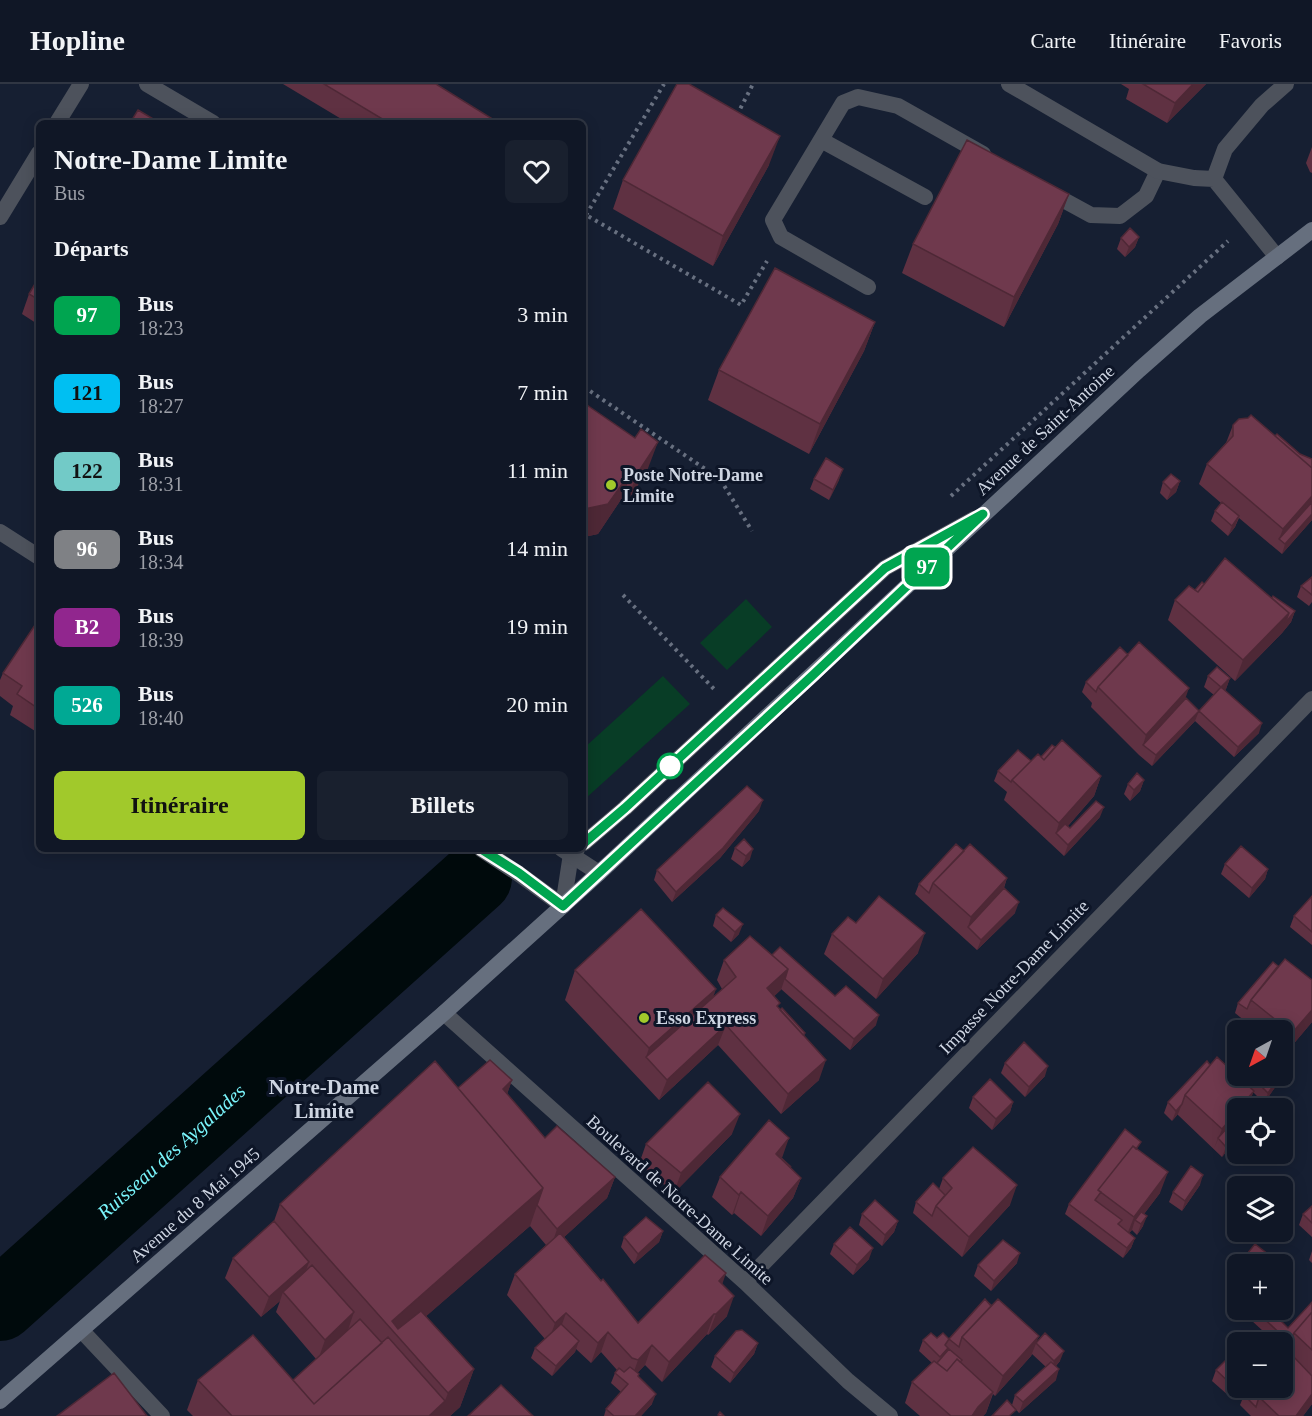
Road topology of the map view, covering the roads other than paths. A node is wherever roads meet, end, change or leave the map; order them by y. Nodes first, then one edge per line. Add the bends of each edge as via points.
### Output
1 (81, 84) edge
2 (147, 84) edge
3 (1009, 84) edge
4 (1286, 84) edge
5 (59, 120) edge
6 (208, 120) edge
7 (821, 140) junction
8 (36, 158) edge
9 (999, 164) edge
10 (1158, 171) junction
11 (1214, 178) junction
12 (1030, 181) edge
13 (925, 197) dead end
14 (0, 217) edge
15 (1312, 230) edge
16 (1277, 257) junction
17 (868, 287) dead end
18 (983, 514) junction
19 (0, 532) edge
20 (36, 555) edge
21 (1312, 699) edge
22 (586, 839) edge
23 (486, 852) edge
24 (572, 852) edge
25 (576, 852) edge
26 (599, 873) junction
27 (563, 906) junction
28 (444, 1013) junction
29 (745, 1282) junction
30 (82, 1331) junction
31 (0, 1401) edge
32 (162, 1416) edge
33 (890, 1416) edge

1 - 5 street
2 - 6 street
3 - 10 street
4 - 11 street via 1225,149
7 - 9 street via 843,103 858,97 898,106
7 - 13 street
7 - 17 street via 773,220 781,237
8 - 14 street
10 - 11 street
10 - 12 street via 1146,196 1120,216 1091,215
11 - 16 street
15 - 16 main road, Avenue de Saint-Antoine
16 - 18 main road, Avenue de Saint-Antoine via 1200,316
18 - 22 street via 885,568 625,808
18 - 26 main road, Avenue de Saint-Antoine
19 - 20 street
21 - 29 street, Impasse Notre-Dame Limite
23 - 27 street
24 - 27 street
25 - 26 street
26 - 27 main road, Avenue de Saint-Antoine
27 - 28 main road, Avenue de Saint-Antoine
28 - 29 street, Boulevard de Notre-Dame Limite
28 - 30 main road, Avenue du 8 Mai 1945
29 - 33 street, Boulevard de Notre-Dame Limite
30 - 31 main road, Avenue du 8 Mai 1945
30 - 32 street

